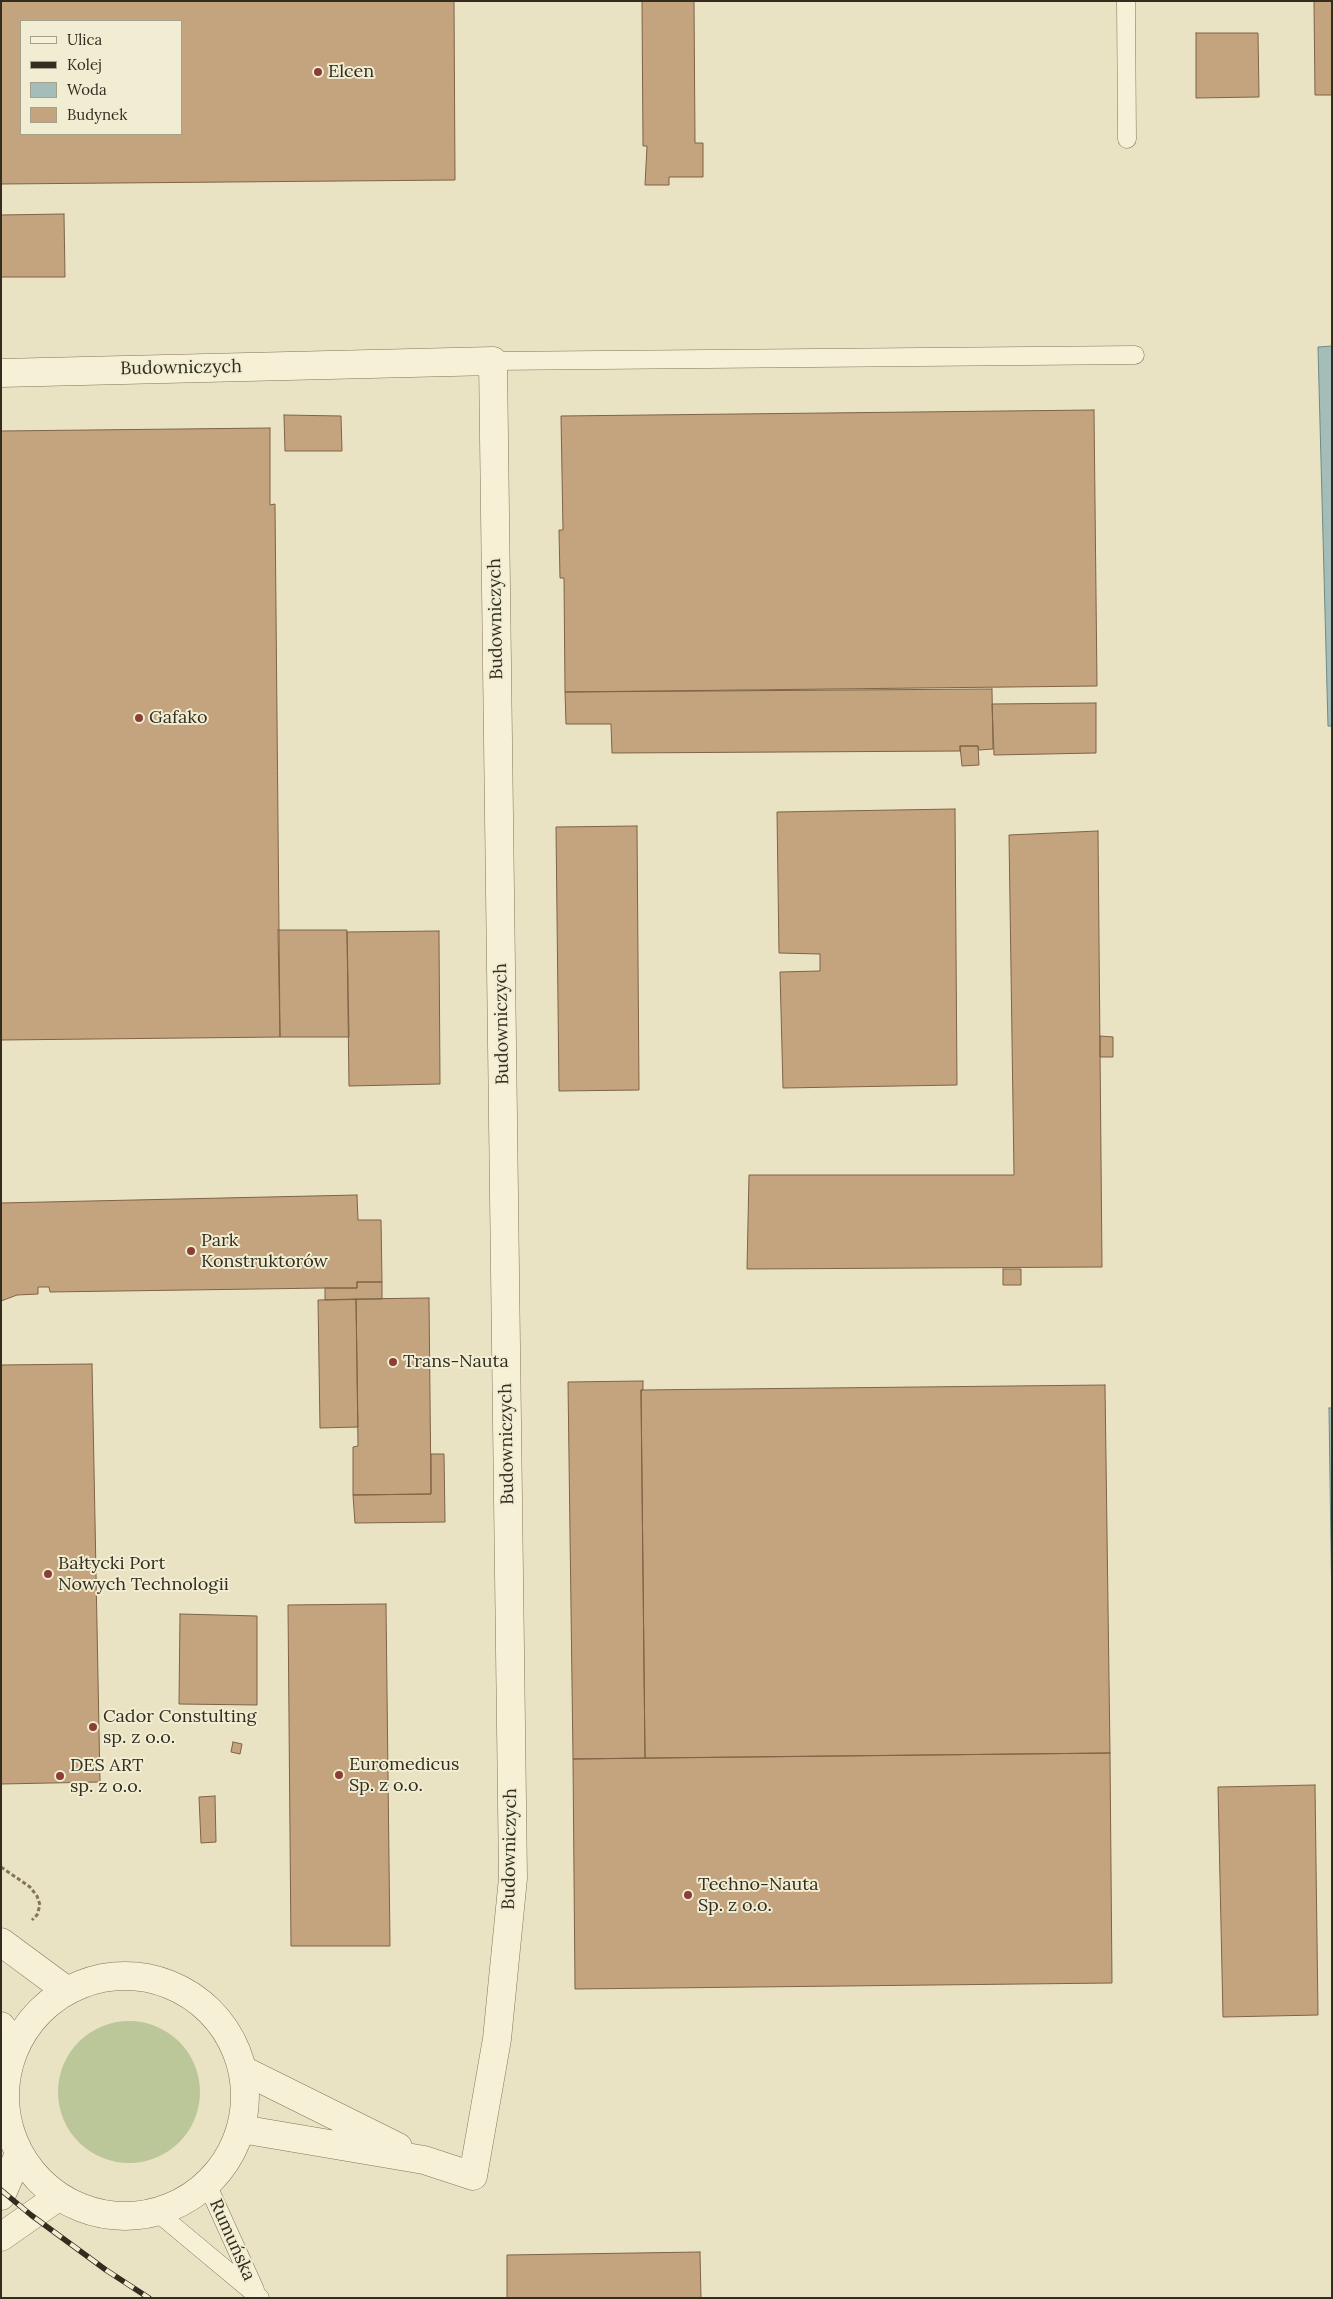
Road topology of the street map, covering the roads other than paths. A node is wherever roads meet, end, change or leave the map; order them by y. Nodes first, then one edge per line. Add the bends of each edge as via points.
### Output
1 (1126, 1) edge
2 (1127, 139) dead end
3 (1135, 356) dead end
4 (493, 361) junction
5 (1, 373) edge
6 (4, 1944) edge
7 (66, 1990) junction
8 (8, 2035) edge
9 (243, 2070) junction
10 (241, 2129) junction
11 (19, 2154) junction
12 (424, 2160) junction
13 (207, 2184) junction
14 (1, 2196) edge
15 (58, 2197) junction
16 (158, 2212) junction
17 (1, 2238) edge
18 (259, 2296) edge

1 - 2 lane
3 - 4 lane
4 - 5 street, Budowniczych
4 - 12 street, Budowniczych via 513,1878 498,2039 473,2176
6 - 7 street
7 - 8 street
7 - 9 street via 101,1978 138,1976 174,1986 206,2007 229,2036
8 - 11 street via 6,2118
9 - 10 street via 245,2100
9 - 12 street
10 - 12 street
10 - 13 street via 228,2159
11 - 14 street
11 - 15 street via 36,2178
13 - 16 street via 184,2201
13 - 18 lane, Rumuńska
15 - 16 street via 89,2212 124,2217
15 - 17 street
16 - 18 lane, Rumuńska

